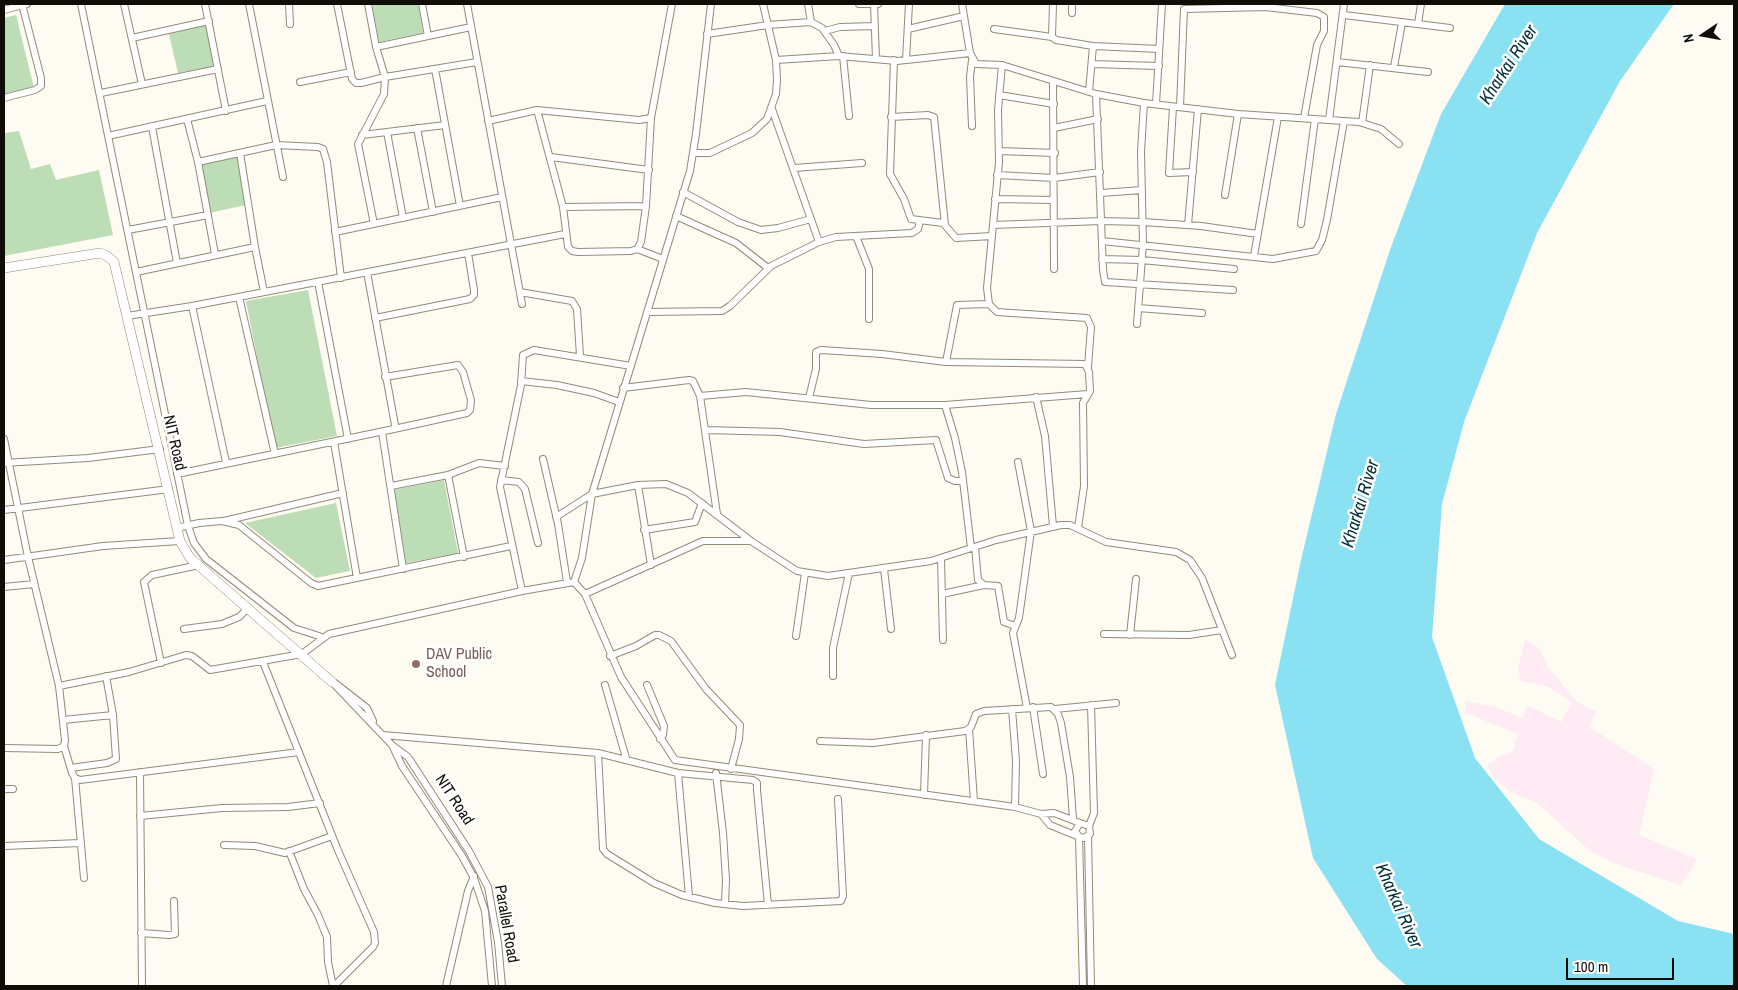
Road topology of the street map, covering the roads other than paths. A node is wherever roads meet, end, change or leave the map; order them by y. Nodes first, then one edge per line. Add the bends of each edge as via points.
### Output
1 (24, 4) edge
2 (81, 4) edge
3 (124, 4) edge
4 (205, 4) edge
5 (249, 4) edge
6 (289, 4) edge
7 (337, 4) edge
8 (368, 4) edge
9 (422, 4) edge
10 (466, 4) edge
11 (672, 4) edge
12 (711, 4) edge
13 (763, 4) edge
14 (808, 4) edge
15 (859, 4) edge
16 (874, 4) edge
17 (878, 4) edge
18 (909, 4) edge
19 (962, 4) edge
20 (1053, 4) edge
21 (1072, 4) edge
22 (1162, 4) edge
23 (1344, 4) edge
24 (1421, 4) edge
25 (1216, 6) edge
26 (4, 10) edge
27 (1072, 13) dead end
28 (1344, 15) junction
29 (964, 16) junction
30 (209, 21) junction
31 (811, 22) junction
32 (1402, 22) junction
33 (290, 24) dead end
34 (1418, 24) junction
35 (768, 25) junction
36 (875, 26) junction
37 (471, 28) junction
38 (1450, 28) dead end
39 (908, 29) junction
40 (994, 29) dead end
41 (824, 31) junction
42 (707, 34) junction
43 (428, 36) junction
44 (1052, 36) junction
45 (132, 38) junction
46 (1093, 46) junction
47 (376, 47) junction
48 (1160, 49) junction
49 (841, 56) junction
50 (971, 57) junction
51 (876, 59) junction
52 (776, 60) junction
53 (894, 60) junction
54 (906, 60) junction
55 (477, 62) junction
56 (1337, 62) junction
57 (1092, 64) junction
58 (1002, 65) junction
59 (1370, 65) junction
60 (1159, 66) junction
61 (1394, 68) junction
62 (218, 69) junction
63 (435, 70) junction
64 (351, 72) junction
65 (1428, 72) dead end
66 (385, 77) junction
67 (1053, 81) junction
68 (300, 82) dead end
69 (142, 84) junction
70 (101, 93) junction
71 (1092, 93) junction
72 (1000, 95) junction
73 (4, 98) edge
74 (267, 102) junction
75 (1144, 103) junction
76 (1054, 104) junction
77 (1156, 104) junction
78 (1177, 107) junction
79 (772, 108) junction
80 (1198, 109) junction
81 (226, 110) junction
82 (537, 110) junction
83 (1238, 114) junction
84 (849, 116) dead end
85 (891, 117) junction
86 (1278, 117) junction
87 (651, 118) junction
88 (1304, 118) junction
89 (187, 119) junction
90 (1098, 119) junction
91 (1314, 119) junction
92 (1329, 120) junction
93 (1344, 121) junction
94 (488, 122) junction
95 (1362, 123) junction
96 (445, 125) junction
97 (972, 126) dead end
98 (152, 127) junction
99 (417, 128) junction
100 (1054, 128) junction
101 (387, 132) junction
102 (362, 135) junction
103 (108, 136) junction
104 (1399, 144) dead end
105 (276, 145) junction
106 (999, 150) junction
107 (240, 152) junction
108 (694, 153) junction
109 (1054, 153) junction
110 (551, 157) junction
111 (198, 162) junction
112 (862, 163) dead end
113 (794, 168) junction
114 (649, 170) junction
115 (1100, 172) junction
116 (1193, 172) junction
117 (998, 175) junction
118 (283, 177) dead end
119 (1054, 178) junction
120 (1142, 190) junction
121 (683, 192) junction
122 (1100, 193) junction
123 (1225, 195) dead end
124 (502, 198) junction
125 (995, 199) junction
126 (1054, 200) junction
127 (460, 206) junction
128 (646, 206) junction
129 (563, 207) junction
130 (433, 212) junction
131 (208, 215) junction
132 (676, 216) junction
133 (403, 218) junction
134 (811, 219) junction
135 (920, 221) junction
136 (1101, 221) junction
137 (170, 222) junction
138 (1143, 222) junction
139 (1054, 223) junction
140 (374, 224) junction
141 (1301, 224) dead end
142 (945, 225) junction
143 (993, 225) junction
144 (1188, 225) junction
145 (128, 230) junction
146 (335, 232) junction
147 (565, 234) junction
148 (1258, 234) junction
149 (856, 236) junction
150 (992, 236) junction
151 (1102, 241) junction
152 (819, 242) junction
153 (1143, 244) junction
154 (511, 245) junction
155 (255, 248) junction
156 (637, 249) junction
157 (468, 253) junction
158 (215, 254) junction
159 (1254, 256) junction
160 (663, 259) junction
161 (1102, 260) junction
162 (1142, 260) junction
163 (177, 263) junction
164 (4, 268) edge
165 (768, 268) junction
166 (1054, 269) dead end
167 (1234, 269) dead end
168 (136, 272) junction
169 (367, 272) junction
170 (341, 278) junction
171 (318, 282) junction
172 (1140, 284) junction
173 (1233, 290) dead end
174 (264, 292) junction
175 (520, 292) junction
176 (240, 297) junction
177 (522, 304) dead end
178 (989, 304) junction
179 (192, 306) junction
180 (1138, 308) junction
181 (145, 312) junction
182 (648, 312) junction
183 (1202, 313) dead end
184 (127, 316) junction
185 (375, 318) junction
186 (869, 319) dead end
187 (1137, 324) dead end
188 (580, 356) junction
189 (946, 362) junction
190 (631, 366) junction
191 (1088, 367) junction
192 (385, 377) junction
193 (521, 382) junction
194 (623, 388) junction
195 (1088, 394) junction
196 (700, 396) junction
197 (1036, 397) junction
198 (809, 398) junction
199 (619, 402) junction
200 (944, 406) junction
201 (394, 429) junction
202 (706, 430) junction
203 (382, 432) junction
204 (4, 439) edge
205 (348, 439) junction
206 (334, 442) junction
207 (160, 449) junction
208 (274, 454) junction
209 (543, 458) dead end
210 (226, 462) junction
211 (1018, 462) dead end
212 (7, 463) edge
213 (505, 466) junction
214 (177, 474) junction
215 (448, 475) junction
216 (501, 480) junction
217 (963, 481) junction
218 (638, 485) junction
219 (391, 486) junction
220 (169, 489) junction
221 (343, 493) junction
222 (592, 494) junction
223 (702, 503) junction
224 (18, 507) junction
225 (4, 510) edge
226 (717, 514) junction
227 (556, 516) junction
228 (222, 521) junction
229 (188, 526) junction
230 (1053, 526) junction
231 (178, 528) junction
232 (1078, 528) junction
233 (644, 530) junction
234 (1031, 532) junction
235 (180, 541) junction
236 (751, 541) junction
237 (538, 543) dead end
238 (511, 546) junction
239 (973, 548) junction
240 (28, 557) junction
241 (464, 557) junction
242 (941, 558) junction
243 (4, 560) edge
244 (199, 565) junction
245 (651, 565) junction
246 (403, 569) junction
247 (884, 569) junction
248 (805, 573) junction
249 (848, 573) junction
250 (357, 578) junction
251 (1136, 579) dead end
252 (570, 582) junction
253 (34, 584) junction
254 (984, 585) junction
255 (4, 587) edge
256 (522, 591) junction
257 (585, 594) junction
258 (942, 594) junction
259 (247, 609) junction
260 (1015, 626) junction
261 (184, 629) dead end
262 (891, 629) dead end
263 (1222, 630) junction
264 (1104, 634) dead end
265 (1130, 635) junction
266 (796, 636) dead end
267 (322, 637) junction
268 (943, 640) dead end
269 (302, 654) junction
270 (1232, 655) dead end
271 (610, 656) junction
272 (263, 662) junction
273 (161, 663) junction
274 (106, 676) junction
275 (833, 676) dead end
276 (332, 682) joint
277 (605, 685) dead end
278 (647, 685) dead end
279 (59, 686) junction
280 (1116, 703) dead end
281 (1091, 705) junction
282 (1030, 708) junction
283 (1012, 709) junction
284 (1055, 709) junction
285 (113, 715) junction
286 (63, 720) junction
287 (969, 730) junction
288 (383, 735) junction
289 (926, 735) junction
290 (660, 739) junction
291 (820, 741) dead end
292 (392, 745) junction
293 (64, 746) junction
294 (4, 748) edge
295 (300, 752) junction
296 (598, 753) junction
297 (626, 758) junction
298 (716, 767) junction
299 (71, 768) junction
300 (731, 769) junction
301 (140, 772) junction
302 (678, 772) junction
303 (1043, 774) dead end
304 (717, 776) junction
305 (75, 778) junction
306 (13, 788) dead end
307 (4, 789) edge
308 (924, 795) junction
309 (838, 799) dead end
310 (974, 801) junction
311 (320, 803) junction
312 (1015, 807) junction
313 (1041, 814) junction
314 (140, 816) junction
315 (1073, 819) junction
316 (1080, 823) junction
317 (1089, 826) junction
318 (332, 836) junction
319 (1078, 836) junction
320 (1088, 836) junction
321 (80, 844) junction
322 (4, 846) edge
323 (224, 846) dead end
324 (289, 851) junction
325 (478, 868) junction
326 (84, 878) dead end
327 (474, 878) junction
328 (689, 896) junction
329 (174, 901) dead end
330 (725, 904) junction
331 (768, 905) junction
332 (141, 933) junction
333 (142, 986) edge
334 (334, 986) edge
335 (446, 986) edge
336 (492, 986) edge
337 (502, 986) edge
338 (1083, 986) edge
339 (1091, 986) edge

1 - 26 street
1 - 73 street via 41,86
2 - 70 street
3 - 45 street
4 - 30 street
5 - 74 street
6 - 33 street
7 - 64 street
8 - 47 street
9 - 43 street
10 - 37 street
11 - 87 street
12 - 42 street
13 - 35 street
14 - 31 street
15 - 16 street
16 - 17 street
16 - 36 street
18 - 39 street
19 - 29 street
20 - 44 street
21 - 27 street
22 - 48 street
23 - 28 street
24 - 34 street
25 - 78 street via 1183,11
25 - 88 street via 1266,7 1322,14 1324,31 1318,45
28 - 32 street
28 - 56 street
29 - 39 street
29 - 50 street
30 - 45 street
30 - 62 street
31 - 35 street
31 - 41 street
32 - 34 street
32 - 61 street
34 - 38 street
35 - 42 street
35 - 52 street
36 - 41 street
36 - 51 street
37 - 43 street
37 - 55 street
39 - 54 street
40 - 44 street
41 - 49 street
42 - 108 street
43 - 47 street
44 - 46 street via 1056,40
45 - 69 street
46 - 48 street
46 - 57 street
47 - 66 street
48 - 60 street
49 - 51 street
49 - 52 street
49 - 84 street
50 - 54 street
50 - 58 street via 976,64
50 - 97 street
51 - 53 street
52 - 79 street via 777,80
53 - 54 street
53 - 85 street
55 - 63 street
55 - 94 street
56 - 59 street
56 - 92 street
57 - 60 street
57 - 71 street
58 - 67 street
58 - 72 street
59 - 61 street
59 - 95 street
60 - 77 street
61 - 65 street
62 - 69 street
62 - 81 street
63 - 66 street
63 - 96 street
64 - 66 street via 356,83
64 - 68 street
66 - 102 street via 380,105
67 - 71 street
67 - 76 street
69 - 70 street
70 - 103 street
71 - 75 street
71 - 90 street
72 - 76 street
72 - 106 street
74 - 81 street
74 - 105 street
75 - 77 street
75 - 120 street
76 - 100 street
77 - 78 street
78 - 80 street
78 - 116 street via 1169,173
79 - 108 street via 764,124 752,134 710,154
79 - 113 street
80 - 83 street
80 - 116 street
81 - 89 street
82 - 87 street via 639,120
82 - 94 street
82 - 110 street
83 - 86 street
83 - 123 street
85 - 135 street via 891,178 911,219
85 - 142 street via 934,117
86 - 88 street
86 - 148 street
87 - 114 street
88 - 91 street
89 - 98 street
89 - 111 street
90 - 100 street
90 - 115 street
91 - 92 street
91 - 141 street
92 - 93 street
93 - 95 street
93 - 159 street via 1327,220 1319,247 1310,253 1281,259
94 - 124 street
95 - 104 street via 1381,129
96 - 99 street
96 - 127 street
98 - 103 street
98 - 137 street
99 - 101 street
99 - 130 street
100 - 109 street
101 - 102 street
101 - 133 street
102 - 140 street via 359,150
103 - 145 street
105 - 107 street
105 - 118 street
105 - 146 street via 323,149
106 - 109 street
106 - 117 street
107 - 111 street
107 - 155 street
108 - 121 street
109 - 119 street
110 - 114 street
110 - 129 street
111 - 131 street
112 - 113 street
113 - 134 street
114 - 128 street
115 - 119 street
115 - 122 street
116 - 144 street
117 - 119 street
117 - 125 street
119 - 126 street
120 - 122 street
120 - 138 street
121 - 132 street
121 - 134 street via 738,222 761,230
122 - 136 street
124 - 127 street
124 - 154 street
125 - 126 street
125 - 143 street
126 - 139 street
127 - 130 street
128 - 129 street
128 - 156 street
129 - 147 street
130 - 133 street
131 - 137 street
131 - 158 street
132 - 160 street
132 - 165 street via 730,240
133 - 140 street
134 - 152 street
135 - 142 street
135 - 149 street via 918,229 912,233
136 - 138 street
136 - 139 street
136 - 151 street
137 - 145 street
137 - 163 street
138 - 144 street
138 - 153 street
139 - 143 street
139 - 166 street
140 - 146 street
142 - 150 street via 956,238
143 - 150 street
144 - 148 street
145 - 168 street
146 - 170 street
147 - 154 street
147 - 156 street via 572,251
148 - 159 street
149 - 152 street via 828,238
149 - 186 street via 869,269
150 - 178 street via 987,288
151 - 153 street
151 - 161 street
152 - 165 street
153 - 159 street
153 - 162 street
154 - 157 street
154 - 175 street
155 - 158 street
155 - 174 street
156 - 160 street
157 - 169 street
157 - 185 street via 474,290 470,298
158 - 163 street
160 - 182 street
161 - 162 street
161 - 172 street via 1105,282
162 - 167 street
162 - 172 street
163 - 168 street
164 - 184 main road, NIT Road via 100,254 107,256 114,262
165 - 182 street via 722,310
168 - 181 street
169 - 170 street
169 - 185 street
170 - 171 street
171 - 174 street
171 - 205 street
172 - 173 street
172 - 180 street
174 - 176 street
175 - 177 street
175 - 188 street via 572,301 577,308
176 - 179 street
176 - 208 street
178 - 189 street via 957,305
178 - 191 street via 997,312 1087,318 1091,327
179 - 181 street
179 - 210 street
180 - 183 street
180 - 187 street
181 - 184 street
181 - 214 street
182 - 190 street
184 - 207 main road, NIT Road
185 - 192 street
188 - 190 street
188 - 193 street via 534,350 525,352
189 - 191 street via 1081,363
189 - 198 street via 818,350
190 - 194 street
191 - 195 street
192 - 201 street
192 - 201 street via 458,365 471,400 467,414
193 - 199 street via 557,385
193 - 213 street
194 - 196 street via 689,380 693,381
194 - 199 street
195 - 197 street
195 - 232 street via 1083,403 1084,486
196 - 198 street via 746,392
196 - 202 street
197 - 200 street
197 - 230 street via 1045,436
198 - 200 street via 889,406
199 - 222 street
200 - 217 street via 956,438
201 - 203 street
202 - 217 street via 780,432 864,444 936,440 948,478
202 - 226 street
203 - 205 street
203 - 219 street
204 - 212 street
205 - 206 street
206 - 208 street
206 - 221 street
207 - 212 street
207 - 220 main road, NIT Road
208 - 210 street
209 - 227 street
210 - 214 street
211 - 234 street
212 - 224 street
213 - 215 street via 480,463
213 - 216 street
214 - 229 street
215 - 219 street
215 - 241 street
216 - 237 street via 519,482 525,489
216 - 238 street via 500,491
217 - 239 street
218 - 222 street
218 - 223 street via 652,483 677,487
218 - 233 street
219 - 246 street
220 - 224 street
220 - 231 main road, NIT Road
221 - 228 street
221 - 250 street
222 - 227 street
222 - 252 street via 582,558
223 - 226 street
223 - 233 street via 695,522
224 - 225 street
224 - 240 street
226 - 236 street
227 - 252 street
228 - 229 street
228 - 250 street via 247,530 310,583 318,586
229 - 231 street
229 - 267 street via 194,543 206,559 294,628
230 - 232 street via 1070,524
230 - 234 street
231 - 235 main road, NIT Road
232 - 263 street via 1106,542 1183,554 1195,565 1202,578
233 - 245 street
234 - 239 street
234 - 260 street via 1019,618
235 - 240 street via 103,546
235 - 244 main road, NIT Road via 190,558
236 - 245 street via 703,541
236 - 248 street
238 - 241 street
238 - 256 street
239 - 242 street
239 - 254 street via 978,580
240 - 243 street
240 - 253 street
241 - 246 street
242 - 247 street
242 - 258 street
244 - 259 main road, NIT Road
244 - 273 street via 152,575 144,582
245 - 257 street
246 - 250 street
247 - 249 street
247 - 262 street
248 - 249 street via 828,576
248 - 266 street
249 - 275 street via 833,648
251 - 265 street
252 - 256 street
252 - 257 street
253 - 255 street
253 - 279 street
254 - 258 street
254 - 260 street via 998,586 1004,622
256 - 267 street
257 - 271 street
258 - 268 street
259 - 261 street via 239,617 222,624
259 - 269 main road, NIT Road
260 - 282 street via 1013,633
263 - 265 street via 1188,635
263 - 270 street
264 - 265 street
267 - 269 street
269 - 272 street
269 - 276 main road, NIT Road
271 - 290 street
271 - 300 street via 656,635 670,641 706,689 740,725
272 - 273 street via 210,670 186,655
272 - 295 street
273 - 274 street
274 - 279 street
274 - 285 street
276 - 288 street, NIT Road via 367,708
277 - 297 street
278 - 290 street via 664,726
279 - 286 street
280 - 281 street
281 - 284 street
281 - 317 street via 1094,813
282 - 283 street
282 - 284 street
282 - 303 street
283 - 287 street via 979,712
283 - 312 street
284 - 315 street via 1061,723 1070,777
285 - 286 street
285 - 299 street via 116,759
286 - 293 street
287 - 289 street
287 - 310 street
288 - 292 street, NIT Road
288 - 296 street
289 - 291 street via 873,743
289 - 308 street
290 - 298 street via 675,760
292 - 325 street, NIT Road via 408,757
292 - 327 street, NIT Road via 402,766
293 - 294 street via 58,749
293 - 299 street
295 - 301 street
295 - 311 street
296 - 297 street
296 - 328 street via 603,849 654,883
297 - 302 street
298 - 300 street
298 - 304 street
299 - 305 street
300 - 308 street
301 - 305 street
301 - 314 street
302 - 304 street
302 - 328 street
304 - 330 street via 724,842
304 - 331 street via 748,779 756,783
305 - 321 street
306 - 307 street
308 - 310 street
309 - 331 street via 841,901
310 - 312 street
311 - 314 street
311 - 318 street
312 - 313 street
313 - 315 street via 1054,813
313 - 319 street via 1050,825
314 - 332 street
315 - 316 street
316 - 317 street
316 - 319 street via 1075,829
317 - 320 street
318 - 324 street
318 - 334 street via 375,939 372,948
319 - 320 street
319 - 338 street
320 - 339 street
321 - 322 street
321 - 326 street
323 - 324 street via 255,846 282,853
324 - 334 street via 327,936 328,962
325 - 327 street
325 - 337 street, Parallel Road via 488,887 493,911
327 - 335 street via 468,891
327 - 336 street, Parallel Road via 484,911
328 - 330 street
329 - 332 street via 175,934
330 - 331 street
332 - 333 street

